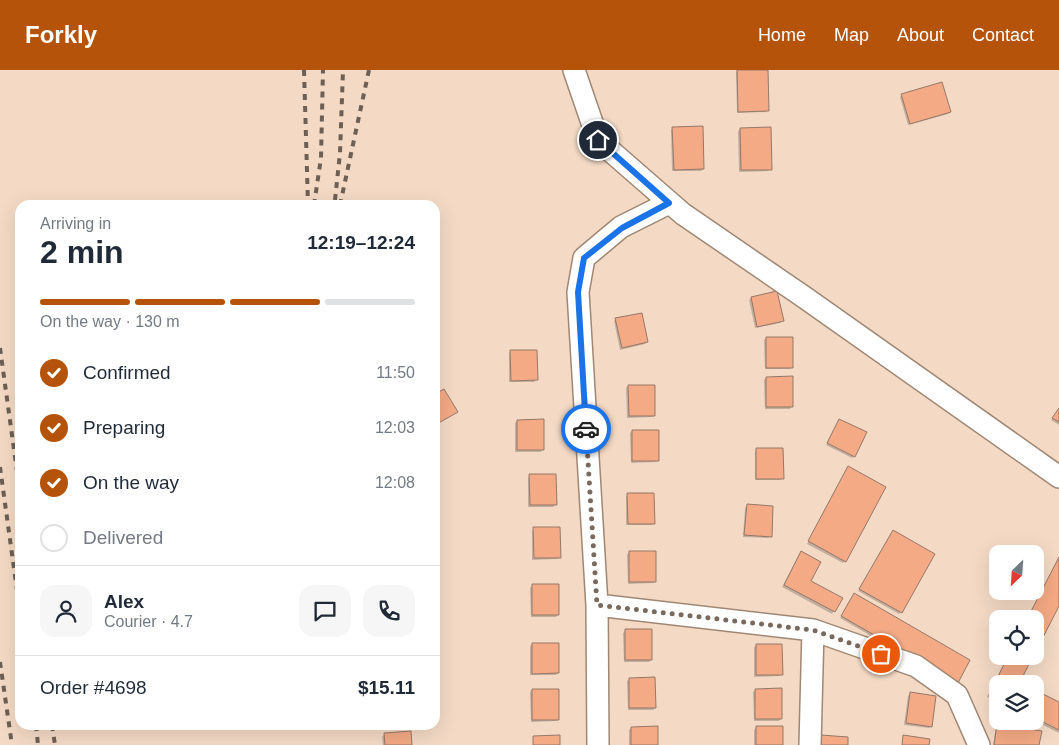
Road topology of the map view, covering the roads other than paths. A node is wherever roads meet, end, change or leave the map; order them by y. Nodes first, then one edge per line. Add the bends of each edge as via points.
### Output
1 (574, 70) edge
2 (669, 203) junction
3 (1059, 477) edge
4 (597, 605) junction
5 (813, 630) junction
6 (598, 745) edge
7 (810, 745) edge
8 (979, 745) edge

1 - 2 street via 598,140
2 - 3 street
2 - 4 street via 622,228 584,258 578,292
4 - 5 street
4 - 6 street
5 - 7 street
5 - 8 street via 916,666 957,695

